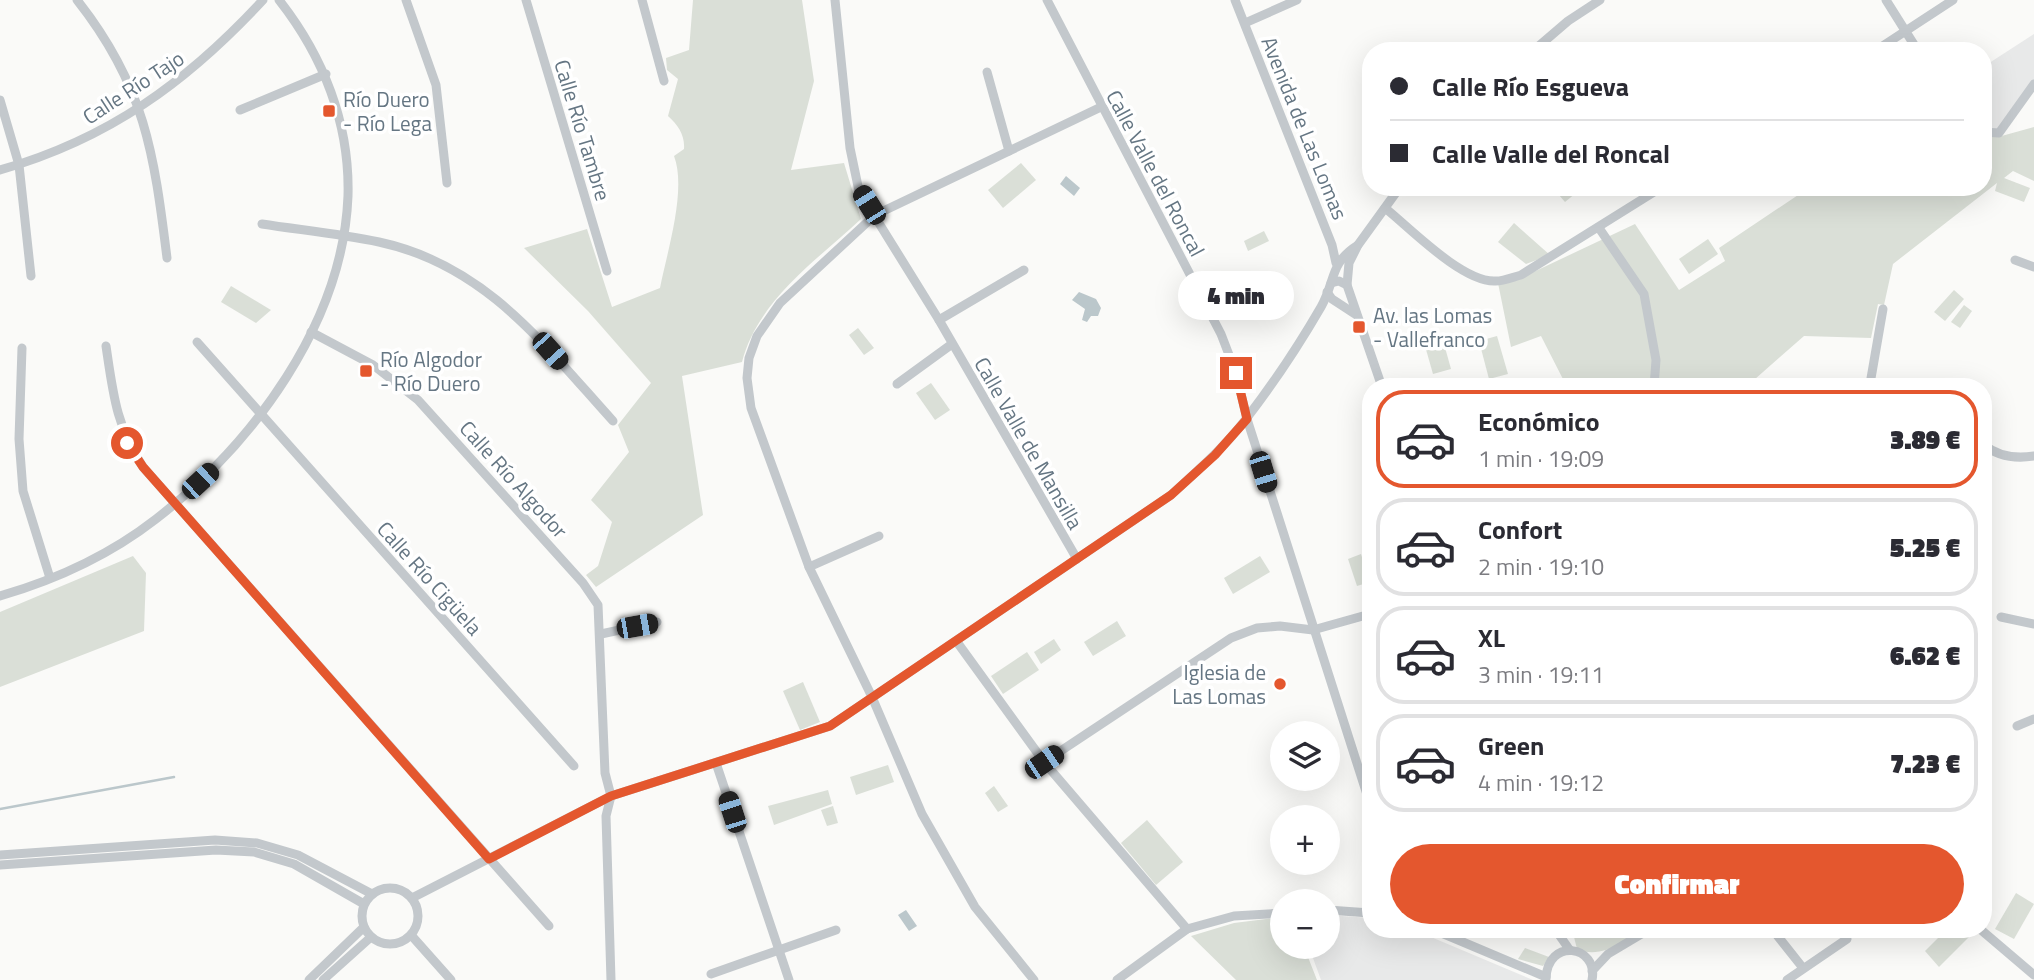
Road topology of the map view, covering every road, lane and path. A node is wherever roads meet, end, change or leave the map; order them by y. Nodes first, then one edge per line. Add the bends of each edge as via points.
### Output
1 (77, 0) edge
2 (263, 0) edge
3 (279, 0) edge
4 (406, 0) edge
5 (526, 0) edge
6 (642, 0) edge
7 (835, 0) edge
8 (1047, 0) edge
9 (1235, 0) edge
10 (1297, 0) edge
11 (1600, 0) edge
12 (1886, 0) edge
13 (1953, 0) edge
14 (1245, 23) junction
15 (1906, 31) junction
16 (1544, 42) edge
17 (1889, 42) edge
18 (1913, 42) edge
19 (987, 72) dead end
20 (326, 74) junction
21 (664, 81) dead end
22 (2034, 85) edge
23 (0, 100) edge
24 (1101, 107) junction
25 (140, 108) junction
26 (240, 110) dead end
27 (1992, 133) edge
28 (1009, 151) junction
29 (19, 165) junction
30 (0, 170) edge
31 (447, 183) dead end
32 (1394, 196) edge
33 (1648, 196) edge
34 (1385, 208) junction
35 (875, 215) junction
36 (262, 224) dead end
37 (1599, 228) junction
38 (343, 236) junction
39 (1358, 246) junction
40 (167, 258) dead end
41 (1339, 259) junction
42 (2015, 260) dead end
43 (1349, 263) junction
44 (2034, 267) edge
45 (1024, 270) dead end
46 (607, 271) dead end
47 (32, 276) dead end
48 (1347, 286) junction
49 (1329, 287) junction
50 (1340, 302) junction
51 (1883, 309) dead end
52 (1357, 315) junction
53 (939, 320) junction
54 (311, 332) junction
55 (197, 342) dead end
56 (952, 344) junction
57 (106, 345) dead end
58 (22, 348) dead end
59 (1379, 378) edge
60 (1654, 378) edge
61 (1873, 378) edge
62 (897, 384) dead end
63 (260, 413) junction
64 (1247, 419) junction
65 (612, 421) dead end
66 (1992, 452) edge
67 (2034, 456) edge
68 (175, 503) junction
69 (879, 536) dead end
70 (1077, 559) junction
71 (809, 567) junction
72 (50, 579) junction
73 (0, 596) edge
74 (1362, 616) edge
75 (2001, 617) dead end
76 (657, 622) dead end
77 (2034, 624) edge
78 (1313, 630) junction
79 (601, 634) junction
80 (957, 642) junction
81 (872, 697) junction
82 (2034, 719) edge
83 (2017, 726) dead end
84 (1044, 762) junction
85 (716, 763) junction
86 (574, 766) dead end
87 (1362, 780) edge
88 (611, 796) junction
89 (0, 855) edge
90 (489, 859) junction
91 (0, 865) edge
92 (372, 894) junction
93 (412, 898) junction
94 (364, 904) junction
95 (1340, 911) edge
96 (1362, 912) edge
97 (1270, 913) edge
98 (548, 926) dead end
99 (364, 927) junction
100 (1187, 929) junction
101 (836, 930) dead end
102 (411, 935) junction
103 (371, 937) junction
104 (1454, 938) edge
105 (1555, 938) edge
106 (1561, 938) edge
107 (1635, 938) edge
108 (1779, 938) edge
109 (1991, 938) edge
110 (1847, 939) dead end
111 (1569, 949) junction
112 (778, 951) junction
113 (1557, 953) junction
114 (1608, 954) junction
115 (1584, 955) junction
116 (1549, 964) junction
117 (1529, 968) junction
118 (1803, 968) junction
119 (711, 974) dead end
120 (2034, 975) edge
121 (1592, 976) edge
122 (1546, 978) edge
123 (309, 980) edge
124 (323, 980) edge
125 (451, 980) edge
126 (611, 980) edge
127 (789, 980) edge
128 (1034, 980) edge
129 (1117, 980) edge
130 (1787, 980) edge

1 - 25 street via 111,48
2 - 25 street, Calle Río Tajo via 190,73
3 - 20 street
4 - 31 street via 436,85
5 - 46 street, Calle Río Tambre
6 - 21 street
7 - 35 street, Calle Valle de Mansilla via 852,166 859,191
8 - 24 street, Calle Valle del Roncal
9 - 14 street, Avenida de Las Lomas
10 - 14 street, Avenida de Las Lomas
11 - 16 street
12 - 15 street
13 - 15 street
14 - 41 street, Avenida de Las Lomas
15 - 17 street
15 - 18 street
19 - 28 street
20 - 26 street
20 - 38 street via 344,144 348,195
22 - 27 street via 1999,134
23 - 29 street
24 - 28 street
24 - 64 street, Calle Valle del Roncal via 1221,334
25 - 29 street, Calle Río Tajo via 80,141
25 - 40 street via 153,158
28 - 35 street
29 - 30 street, Calle Río Tajo
29 - 47 street
32 - 34 street
33 - 37 street
34 - 37 street via 1450,260 1476,277 1495,282 1521,275
34 - 39 street
35 - 53 street, Calle Valle de Mansilla
35 - 71 street via 780,303 757,336 749,358 751,408
36 - 38 street
37 - 60 street via 1644,294 1655,350
38 - 54 street
38 - 65 street via 413,252 472,281 518,316
39 - 41 street
39 - 43 street
41 - 43 street
41 - 49 street
42 - 44 street
43 - 48 street
45 - 53 street
48 - 49 street via 1339,281
48 - 50 street via 1347,296
48 - 52 street
49 - 50 street via 1332,299
49 - 64 street
50 - 52 street
51 - 61 street
52 - 59 street
53 - 56 street, Calle Valle de Mansilla
54 - 63 street
54 - 79 street, Calle Río Algodor via 373,365 418,400 583,583 598,605
55 - 63 street, Calle Río Cigüela
56 - 62 street, Calle Valle de Mansilla
56 - 70 street, Calle Valle de Mansilla
57 - 68 street via 118,421 127,443
58 - 72 street via 19,439 23,491
63 - 68 street via 219,463
63 - 86 street, Calle Río Cigüela
64 - 70 street via 1171,495
64 - 78 street, Calle Valle del Roncal
66 - 67 street via 2016,458
68 - 72 street via 117,545
68 - 90 street
69 - 71 street
70 - 80 street
71 - 81 street
72 - 73 street
74 - 78 street
75 - 77 street
76 - 79 street
78 - 84 street via 1257,628 1231,638
78 - 87 street, Calle Valle del Roncal
79 - 88 street, Calle Río Algodor via 605,773
80 - 81 street
80 - 84 street
81 - 85 street via 830,726
81 - 128 street via 922,814 969,896
82 - 83 street
84 - 100 street
85 - 88 street
85 - 112 street
88 - 90 street
88 - 126 street, Calle Río Algodor via 606,816
89 - 92 street via 215,840 257,843 298,855
90 - 93 street
90 - 98 street
91 - 94 street via 216,850 254,852 294,863
92 - 93 street via 389,888
92 - 94 street
93 - 102 street via 418,917
94 - 99 street
95 - 96 street
97 - 100 street via 1234,916
99 - 103 street
99 - 123 street
100 - 129 street
101 - 112 street
102 - 103 street via 391,944
102 - 125 street
103 - 124 street
104 - 117 street
105 - 113 street
106 - 111 street
107 - 114 street
108 - 118 street
109 - 120 street
110 - 118 street
111 - 113 street
111 - 115 street
112 - 119 street
112 - 127 street
113 - 116 street
114 - 115 street
114 - 121 street
115 - 121 street
116 - 117 street
116 - 122 street
117 - 122 street
118 - 130 street

